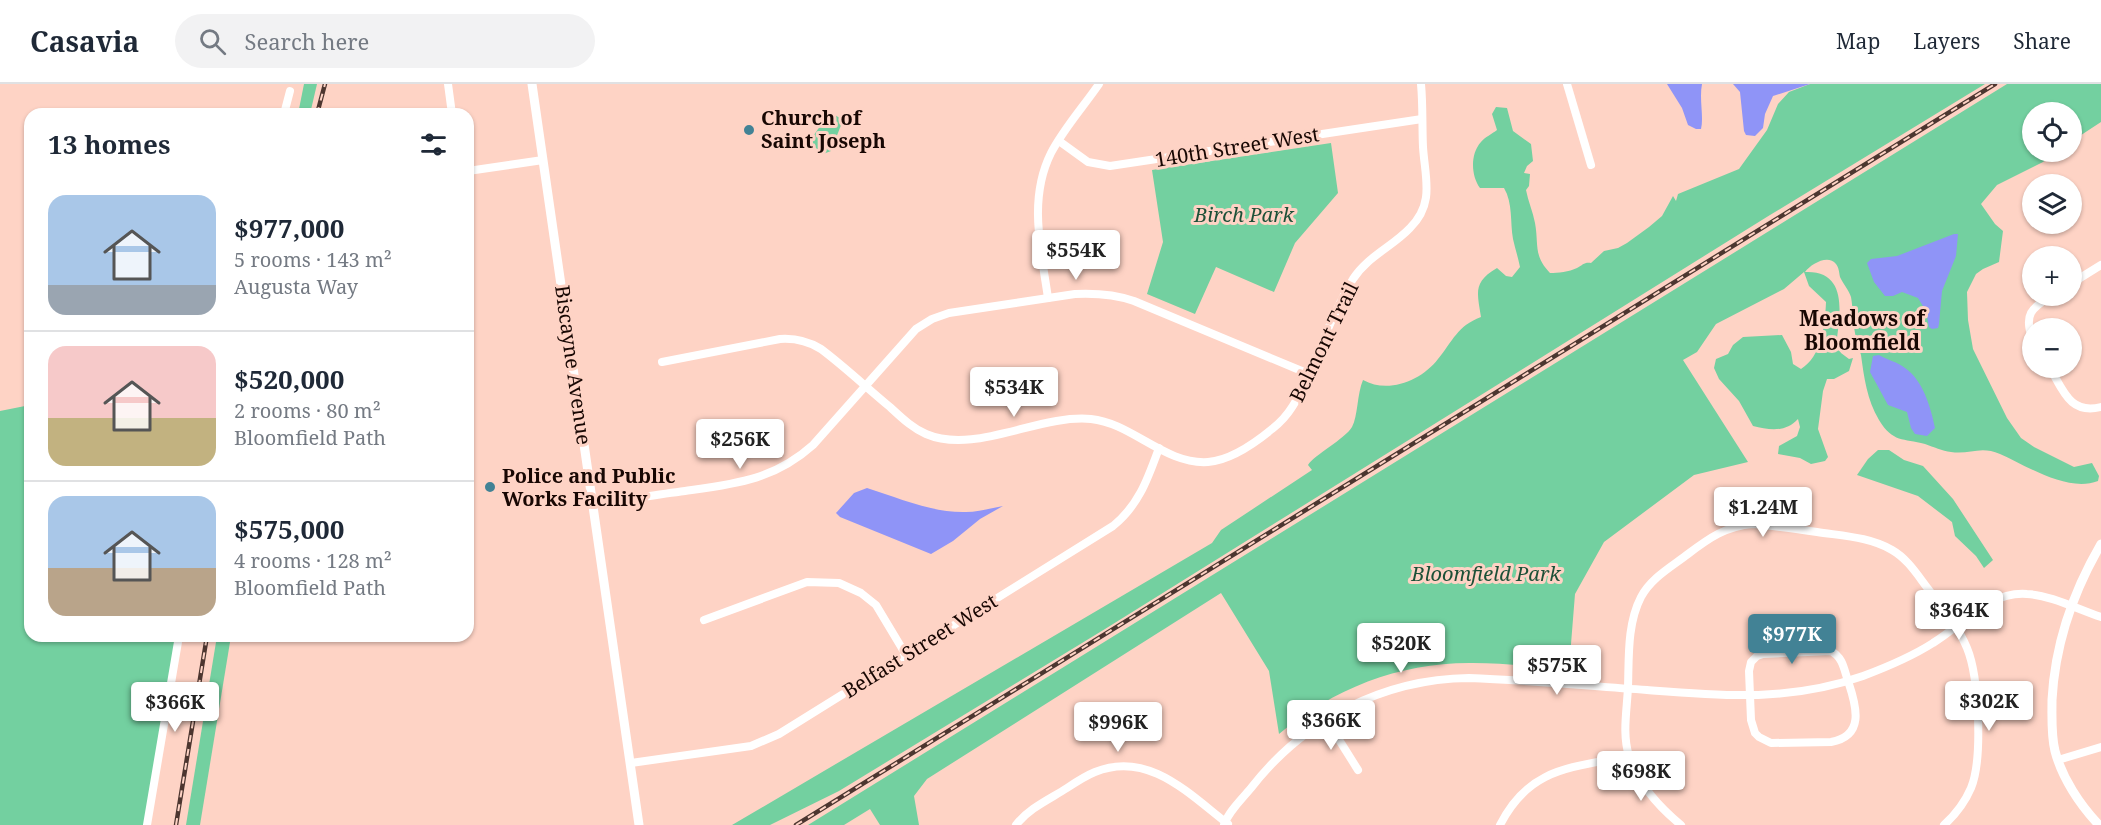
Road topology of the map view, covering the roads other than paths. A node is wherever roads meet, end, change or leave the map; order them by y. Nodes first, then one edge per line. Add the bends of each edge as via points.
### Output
1 (448, 84) edge
2 (532, 84) edge
3 (1100, 84) edge
4 (1421, 84) edge
5 (1567, 84) edge
6 (290, 91) dead end
7 (286, 108) edge
8 (451, 108) edge
9 (1422, 119) junction
10 (1059, 141) junction
11 (543, 160) junction
12 (1591, 165) dead end
13 (474, 170) edge
14 (2101, 265) edge
15 (2082, 277) edge
16 (1048, 298) junction
17 (662, 362) dead end
18 (1309, 374) junction
19 (2056, 378) edge
20 (865, 387) junction
21 (2101, 407) edge
22 (1159, 448) junction
23 (593, 504) junction
24 (2101, 544) edge
25 (2070, 606) junction
26 (2101, 617) edge
27 (704, 620) dead end
28 (1956, 628) junction
29 (178, 642) edge
30 (906, 655) junction
31 (1848, 681) junction
32 (1628, 688) junction
33 (1750, 696) junction
34 (1326, 719) junction
35 (2101, 747) edge
36 (1629, 756) junction
37 (2058, 760) junction
38 (631, 763) junction
39 (1358, 770) dead end
40 (1224, 824) edge
41 (147, 825) edge
42 (639, 825) edge
43 (1016, 825) edge
44 (1500, 825) edge
45 (1681, 825) edge
46 (1944, 825) edge
47 (2099, 825) edge

1 - 8 street
2 - 11 street, Biscayne Avenue
3 - 10 street
4 - 9 street, Belmont Trail
5 - 12 street
6 - 7 street
9 - 10 street, 140th Street West via 1110,166 1088,162
9 - 18 street, Belmont Trail via 1428,188 1421,213 1412,227 1371,258 1353,279
10 - 16 street via 1045,168 1038,197
11 - 13 street
11 - 23 street, Biscayne Avenue
14 - 15 street
16 - 18 street via 1095,293 1122,297
16 - 20 street via 949,313 923,323
17 - 20 street, Belmont Trail via 789,338 821,349
18 - 22 street, Belmont Trail via 1285,417 1265,435 1230,456 1211,462 1194,461
19 - 21 street via 2068,399 2079,407
20 - 22 street, Belmont Trail via 918,430 943,439 962,441 1092,419
20 - 23 street via 813,445 773,472 741,483
22 - 30 street, Belfast Street West via 1142,493 1113,526
23 - 38 street, Biscayne Avenue
24 - 25 street
25 - 26 street
25 - 28 street via 2030,594 2004,596 1989,602
25 - 37 street via 2053,692 2052,726
27 - 30 street via 807,582 839,583 876,605
28 - 31 street via 1903,659
28 - 32 street via 1911,565 1882,545 1786,528 1739,525 1708,539 1659,575 1642,596 1632,621
28 - 46 street via 1974,674 1977,753 1971,788
29 - 41 street
30 - 38 street, Belfast Street West via 760,743
31 - 33 street via 1793,693
31 - 33 street via 1841,660 1831,651 1763,654 1751,662
31 - 33 street via 1856,720 1849,733 1838,741 1765,741 1752,727
32 - 33 street
32 - 34 street via 1442,679 1383,692
32 - 36 street
34 - 39 street
34 - 40 street via 1280,754
35 - 37 street
36 - 44 street via 1568,767 1544,777 1521,795
36 - 45 street via 1660,806
37 - 47 street via 2078,799
38 - 42 street, Biscayne Avenue
40 - 43 street via 1170,779 1146,768 1126,766 1091,774 1030,811

